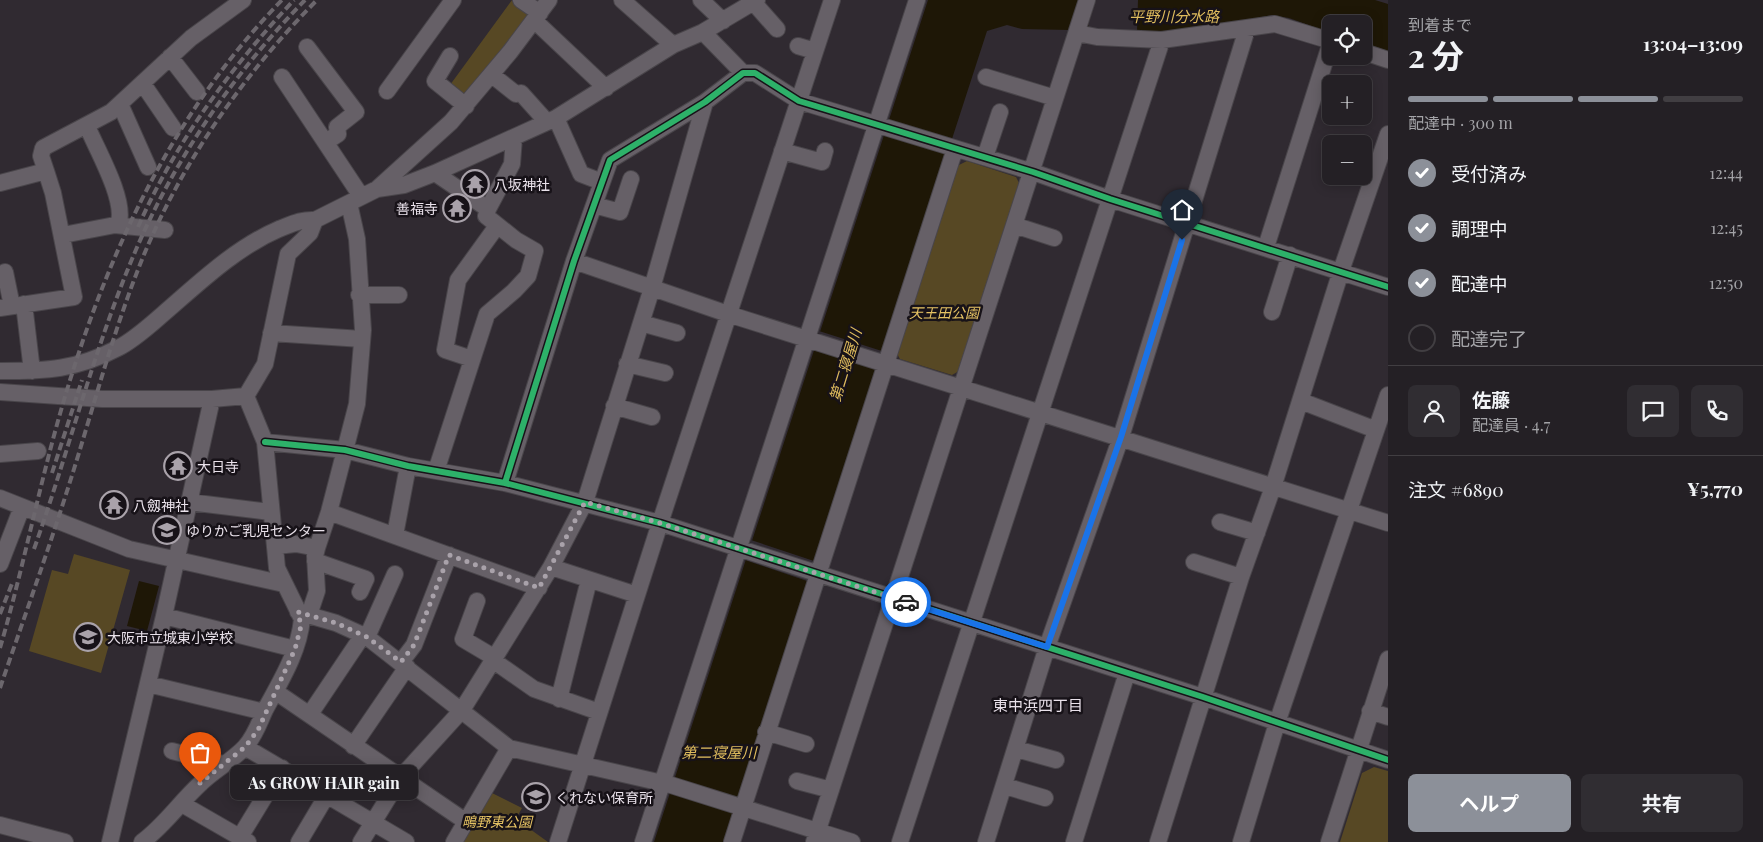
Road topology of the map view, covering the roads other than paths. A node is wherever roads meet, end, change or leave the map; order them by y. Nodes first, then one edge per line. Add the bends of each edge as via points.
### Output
1 (243, 0) edge
2 (453, 0) edge
3 (521, 0) edge
4 (622, 0) edge
5 (701, 0) edge
6 (832, 0) edge
7 (917, 0) edge
8 (1087, 0) edge
9 (753, 2) edge
10 (223, 7) edge
11 (541, 12) edge
12 (723, 21) junction
13 (777, 29) dead end
14 (1247, 29) junction
15 (703, 32) junction
16 (1076, 33) junction
17 (1322, 39) edge
18 (1162, 40) junction
19 (673, 45) junction
20 (798, 46) dead end
21 (307, 48) dead end
22 (815, 51) junction
23 (1372, 55) edge
24 (450, 56) dead end
25 (170, 57) junction
26 (1388, 60) edge
27 (1324, 65) edge
28 (743, 74) junction
29 (492, 75) junction
30 (282, 77) dead end
31 (986, 77) dead end
32 (143, 84) junction
33 (606, 88) junction
34 (388, 91) dead end
35 (197, 92) dead end
36 (1055, 98) junction
37 (799, 101) junction
38 (705, 102) junction
39 (120, 104) junction
40 (466, 106) junction
41 (1000, 112) dead end
42 (552, 120) junction
43 (88, 126) junction
44 (880, 126) junction
45 (173, 128) dead end
46 (1388, 134) edge
47 (514, 138) junction
48 (326, 142) junction
49 (954, 148) junction
50 (782, 151) junction
51 (985, 157) junction
52 (821, 163) dead end
53 (148, 167) dead end
54 (46, 171) junction
55 (1033, 172) junction
56 (435, 173) junction
57 (631, 180) dead end
58 (602, 182) junction
59 (0, 183) edge
60 (377, 189) junction
61 (1110, 199) junction
62 (355, 200) junction
63 (594, 205) junction
64 (488, 208) junction
65 (315, 220) junction
66 (1188, 222) junction
67 (114, 225) junction
68 (1014, 225) junction
69 (497, 226) junction
70 (165, 230) dead end
71 (63, 235) junction
72 (1054, 238) dead end
73 (1266, 247) junction
74 (1290, 254) junction
75 (574, 261) junction
76 (1341, 271) junction
77 (6, 272) dead end
78 (1388, 286) edge
79 (652, 288) junction
80 (399, 295) dead end
81 (359, 296) junction
82 (12, 306) edge
83 (1272, 312) dead end
84 (728, 314) junction
85 (641, 323) junction
86 (271, 333) junction
87 (677, 333) dead end
88 (812, 339) junction
89 (362, 340) junction
90 (472, 359) junction
91 (885, 362) junction
92 (627, 364) junction
93 (7, 371) edge
94 (32, 372) junction
95 (665, 373) dead end
96 (962, 386) junction
97 (4, 393) edge
98 (1388, 394) edge
99 (246, 396) junction
100 (212, 399) junction
101 (1301, 401) junction
102 (614, 406) junction
103 (1041, 413) junction
104 (652, 417) dead end
105 (1376, 430) junction
106 (1121, 437) junction
107 (265, 442) junction
108 (345, 450) junction
109 (38, 451) dead end
110 (0, 454) edge
111 (408, 466) junction
112 (436, 471) junction
113 (505, 483) junction
114 (1273, 487) junction
115 (0, 498) edge
116 (189, 502) junction
117 (585, 502) junction
118 (22, 507) junction
119 (1349, 511) junction
120 (270, 512) junction
121 (329, 512) junction
122 (1220, 522) dead end
123 (660, 523) junction
124 (1388, 523) edge
125 (1256, 533) junction
126 (396, 535) junction
127 (275, 546) junction
128 (743, 551) junction
129 (316, 555) junction
130 (449, 555) junction
131 (176, 561) junction
132 (1194, 562) dead end
133 (0, 564) edge
134 (551, 567) junction
135 (395, 574) dead end
136 (816, 574) junction
137 (1242, 576) junction
138 (589, 580) junction
139 (284, 584) junction
140 (539, 588) junction
141 (360, 592) dead end
142 (637, 595) junction
143 (894, 598) junction
144 (477, 601) dead end
145 (304, 613) junction
146 (164, 616) junction
147 (970, 623) junction
148 (365, 636) junction
149 (1047, 647) junction
150 (295, 649) junction
151 (494, 660) junction
152 (404, 665) junction
153 (1386, 669) edge
154 (1127, 673) junction
155 (148, 684) junction
156 (276, 692) junction
157 (1203, 698) junction
158 (560, 699) junction
159 (462, 710) junction
160 (1370, 711) junction
161 (264, 712) junction
162 (599, 712) junction
163 (310, 714) junction
164 (1388, 717) edge
165 (1277, 723) junction
166 (766, 732) junction
167 (806, 744) dead end
168 (353, 746) junction
169 (245, 747) junction
170 (509, 748) junction
171 (1016, 749) junction
172 (1358, 750) junction
173 (172, 751) dead end
174 (1056, 760) dead end
175 (1388, 760) edge
176 (224, 764) junction
177 (583, 764) junction
178 (282, 768) junction
179 (401, 777) junction
180 (797, 782) dead end
181 (666, 784) junction
182 (1005, 786) junction
183 (831, 790) junction
184 (327, 795) junction
185 (1045, 798) dead end
186 (182, 804) junction
187 (740, 806) junction
188 (465, 821) junction
189 (372, 822) junction
190 (8, 831) edge
191 (815, 837) edge
192 (244, 840) edge
193 (65, 842) edge
194 (110, 842) edge
195 (142, 842) edge
196 (298, 842) edge
197 (361, 842) edge
198 (406, 842) edge
199 (454, 842) edge
200 (558, 842) edge
201 (642, 842) edge
202 (732, 842) edge
203 (852, 842) edge
204 (900, 842) edge
205 (986, 842) edge
206 (1074, 842) edge
207 (1158, 842) edge
208 (1240, 842) edge
209 (1328, 842) edge

1 - 10 street
2 - 34 street
3 - 11 street
4 - 19 street
5 - 12 street
6 - 22 street
7 - 44 street
8 - 16 street
9 - 12 street
9 - 13 street
10 - 25 street
11 - 29 street
11 - 33 street
12 - 15 street
14 - 17 street via 1275,24
14 - 18 street
14 - 66 street
15 - 19 street
15 - 28 street
16 - 18 street
16 - 36 street
18 - 61 street
19 - 33 street
20 - 22 street
21 - 48 street via 356,112 337,127 338,134
22 - 37 street
23 - 26 street
24 - 40 street via 435,81
25 - 32 street
25 - 35 street
27 - 73 street
28 - 37 street via 755,73
28 - 38 street
29 - 40 street
29 - 42 street via 516,94 521,93
30 - 48 street
31 - 36 street
32 - 39 street
32 - 45 street
33 - 42 street
36 - 55 street
37 - 44 street
37 - 50 street
38 - 58 street via 610,160
38 - 79 street
39 - 43 street
39 - 53 street
40 - 60 street
41 - 51 street
42 - 47 street
42 - 58 street via 580,174
43 - 54 street via 43,148 41,156
43 - 67 street via 116,193 121,213 119,222
44 - 49 street
44 - 88 street
46 - 76 street
47 - 56 street
47 - 64 street via 512,164
48 - 62 street
49 - 51 street
49 - 91 street
50 - 52 street
50 - 84 street
51 - 55 street
54 - 59 street
54 - 71 street
55 - 61 street
55 - 68 street
56 - 60 street via 404,185
56 - 64 street
57 - 63 street via 620,212
58 - 63 street
60 - 62 street
61 - 66 street
61 - 103 street
62 - 65 street
62 - 81 street
63 - 75 street
64 - 69 street via 486,216
65 - 86 street via 310,233 288,254
65 - 94 street via 304,219 263,236 224,263 120,347 84,364
66 - 73 street
66 - 106 street
67 - 70 street
67 - 71 street
68 - 72 street
68 - 96 street
69 - 90 street via 458,280 456,288 445,350
69 - 90 street via 535,251 528,276 487,314
71 - 82 street via 74,297
73 - 74 street
74 - 76 street
74 - 83 street
75 - 79 street
75 - 113 street
76 - 78 street
76 - 101 street
77 - 82 street
79 - 84 street
79 - 85 street
80 - 81 street
81 - 89 street
82 - 94 street
84 - 88 street
84 - 123 street
85 - 87 street
85 - 92 street
86 - 89 street
86 - 99 street via 265,364
88 - 91 street
88 - 128 street
89 - 108 street via 357,404
90 - 112 street
91 - 96 street
91 - 136 street
92 - 95 street
92 - 102 street
93 - 94 street
93 - 97 street
96 - 103 street
96 - 143 street
97 - 100 street
98 - 105 street
99 - 100 street
99 - 107 street
100 - 116 street
101 - 105 street
101 - 114 street
102 - 104 street
102 - 117 street
103 - 106 street
103 - 147 street
105 - 119 street
106 - 114 street
106 - 149 street
107 - 108 street
107 - 120 street
108 - 111 street
108 - 121 street
109 - 110 street
111 - 112 street
111 - 126 street
112 - 113 street
113 - 117 street
114 - 119 street
114 - 125 street
115 - 118 street
116 - 120 street
116 - 131 street
117 - 123 street
117 - 134 street
118 - 131 street via 129,549
118 - 133 street
119 - 124 street
119 - 165 street
120 - 127 street
121 - 126 street
121 - 129 street
122 - 125 street
123 - 128 street
123 - 142 street
125 - 137 street
126 - 130 street
127 - 129 street via 296,544
127 - 139 street via 277,568
128 - 136 street
128 - 181 street
129 - 141 street via 366,579
129 - 145 street via 317,591
130 - 140 street
130 - 152 street
131 - 139 street
131 - 146 street
132 - 137 street
134 - 138 street
134 - 140 street
135 - 148 street
136 - 143 street
136 - 166 street
137 - 157 street
138 - 142 street
138 - 158 street
139 - 145 street
140 - 151 street
142 - 162 street
143 - 147 street
143 - 183 street
144 - 151 street via 463,639
145 - 148 street
145 - 150 street
146 - 150 street
146 - 155 street
147 - 149 street
147 - 204 street
148 - 152 street
148 - 163 street
149 - 154 street
149 - 171 street
150 - 156 street
151 - 158 street via 534,689
151 - 159 street
152 - 159 street
152 - 168 street
153 - 160 street
154 - 157 street
154 - 206 street
155 - 161 street
155 - 194 street
156 - 161 street
156 - 163 street
157 - 165 street
157 - 207 street
158 - 162 street
159 - 170 street
159 - 179 street
160 - 164 street
160 - 172 street
161 - 169 street via 258,730
162 - 177 street
163 - 168 street
165 - 172 street
165 - 208 street
166 - 167 street
166 - 187 street
168 - 179 street
169 - 176 street
169 - 178 street
170 - 177 street
170 - 188 street
171 - 174 street
171 - 182 street
172 - 175 street
172 - 209 street
173 - 176 street
176 - 186 street via 200,783
177 - 181 street
177 - 200 street
178 - 184 street
178 - 192 street
179 - 188 street
179 - 189 street
180 - 183 street
181 - 187 street
181 - 201 street
182 - 185 street
182 - 205 street
183 - 191 street
184 - 189 street
184 - 196 street
186 - 192 street
186 - 195 street via 160,829
187 - 191 street
187 - 202 street
188 - 199 street
189 - 197 street
189 - 198 street
190 - 193 street
191 - 203 street

